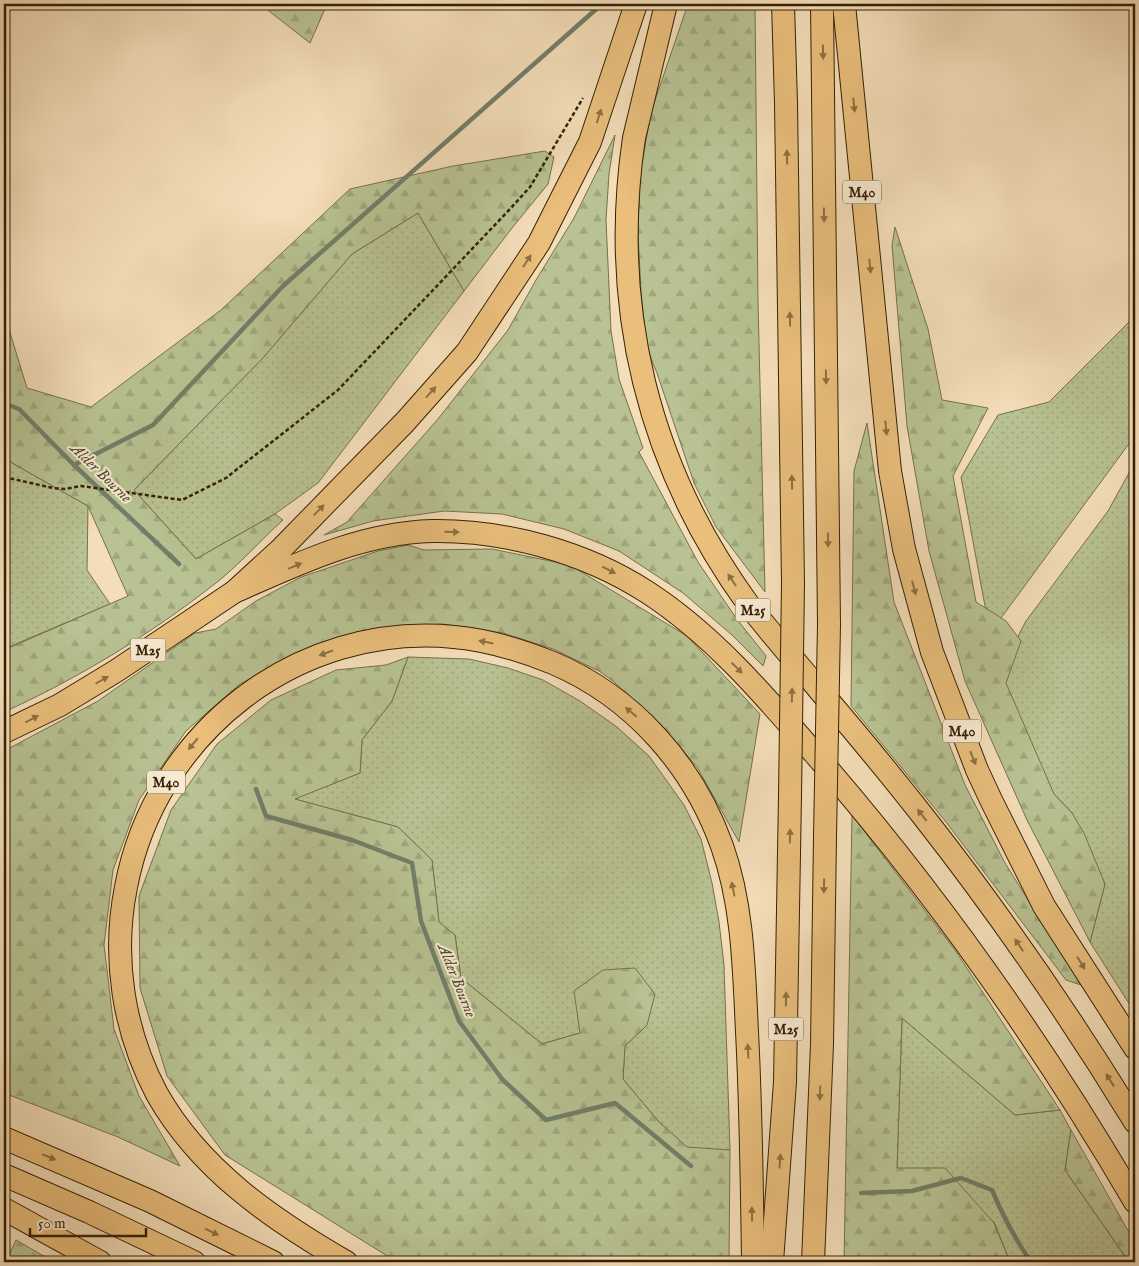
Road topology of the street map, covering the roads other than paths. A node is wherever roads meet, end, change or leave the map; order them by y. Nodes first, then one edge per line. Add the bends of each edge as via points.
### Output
1 (636, 4) edge
2 (666, 4) edge
3 (783, 4) edge
4 (822, 4) edge
5 (844, 4) edge
6 (234, 592) junction
7 (4, 732) edge
8 (1135, 1048) edge
9 (1135, 1122) edge
10 (4, 1138) edge
11 (4, 1175) edge
12 (1135, 1202) edge
13 (4, 1209) edge
14 (100, 1262) edge
15 (194, 1262) edge
16 (273, 1262) edge
17 (346, 1262) edge
18 (753, 1262) edge
19 (772, 1262) edge
20 (813, 1262) edge

6 -> 1 highway, M25 via 282,548 405,422 467,352 539,243 590,142
9 -> 2 highway, M25 via 1094,1055 998,916 866,745 748,604 711,548 670,464 656,428 636,347 627,238 631,156
19 -> 3 highway, M25, bridge via 785,1082 793,583
4 -> 20 highway, M25, bridge via 829,624 822,1044
5 -> 8 highway, M40 via 890,472 904,549 932,652 981,777 1040,898
7 -> 6 highway, M25 via 60,705 116,671
6 -> 12 highway, M25 via 346,546 431,531 476,534 548,547 600,566 658,600 688,622 764,695 855,800 974,954 1044,1055
10 -> 16 highway via 150,1201
11 - 15 highway
13 - 14 highway
18 -> 17 highway, M40 via 750,1092 740,928 726,860 703,801 680,763 651,731 622,704 586,679 556,664 502,645 417,636 332,650 250,692 216,720 181,759 149,813 132,861 122,909 120,961 125,1006 146,1072 173,1119 202,1156 240,1192

